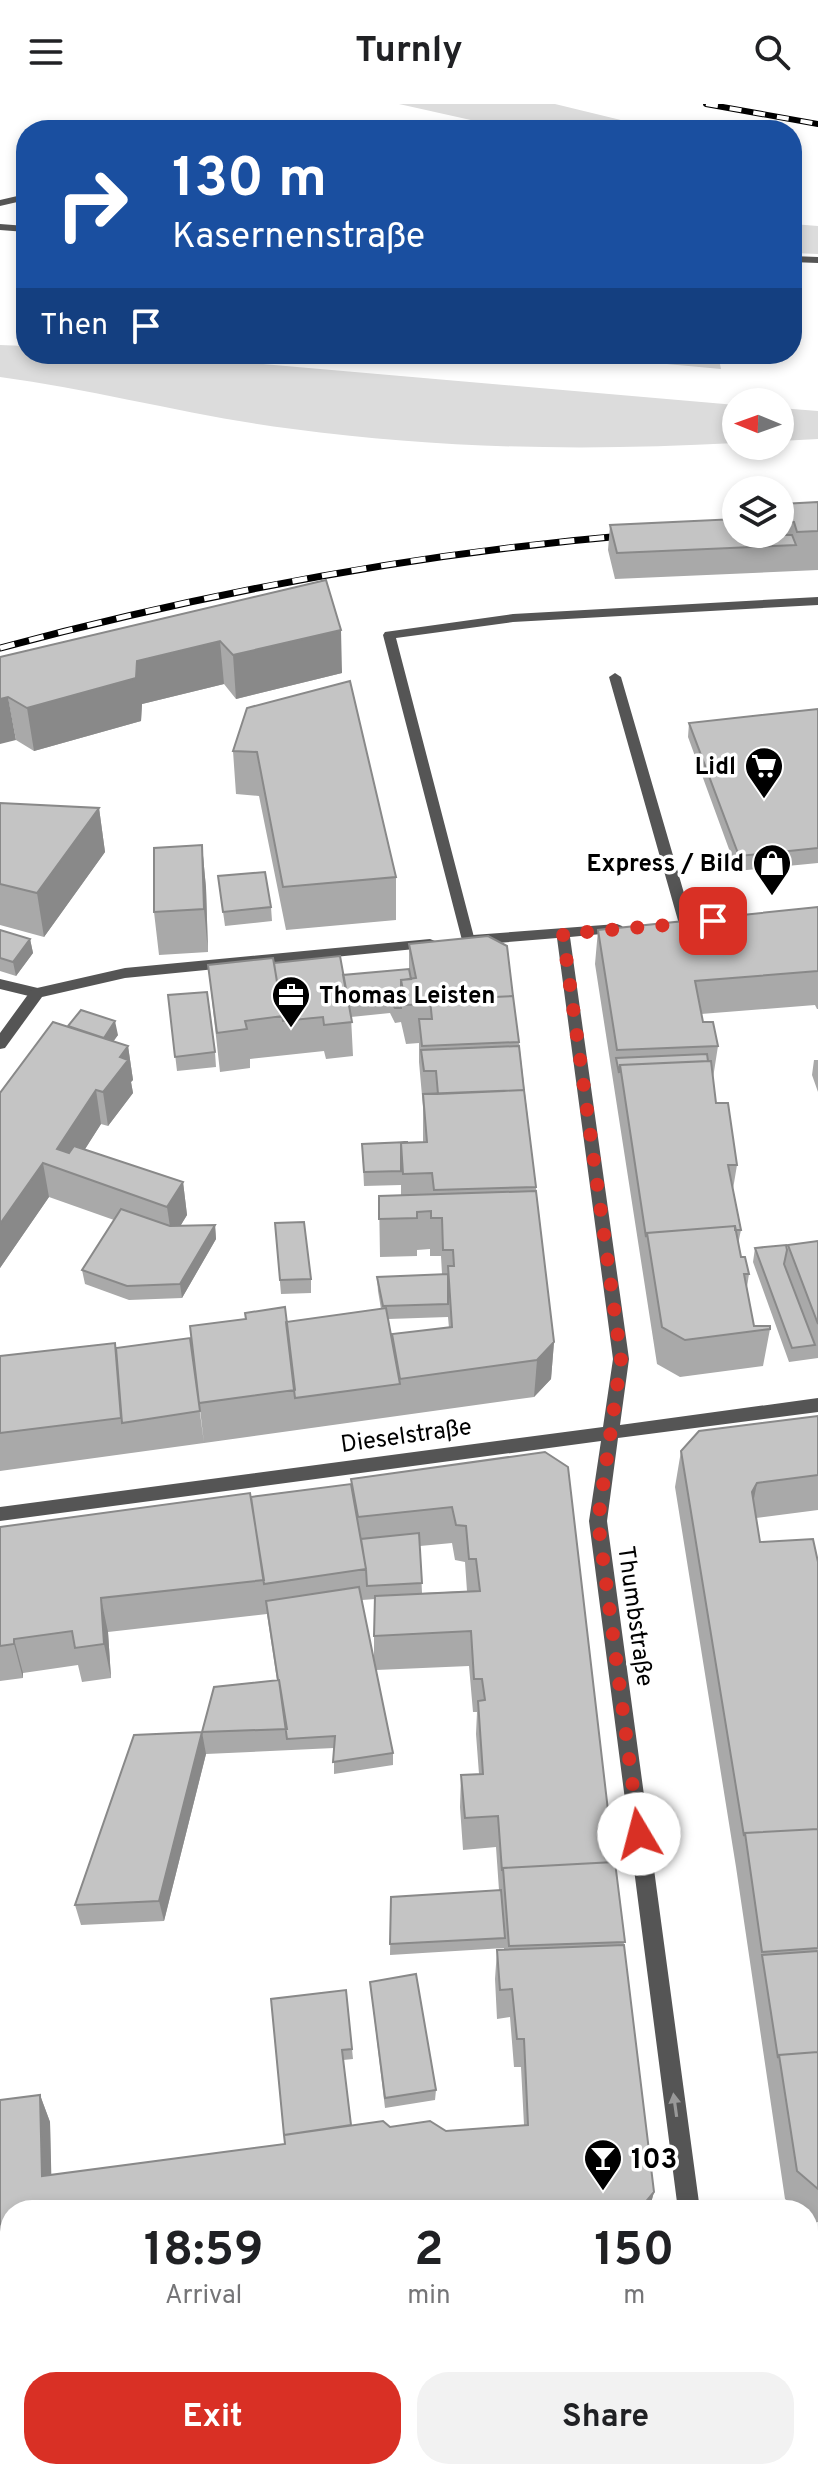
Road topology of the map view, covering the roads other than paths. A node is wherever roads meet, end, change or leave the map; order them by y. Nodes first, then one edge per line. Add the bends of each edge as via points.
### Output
1 (818, 601) edge
2 (615, 677) dead end
3 (686, 924) edge
4 (640, 928) edge
5 (563, 934) junction
6 (468, 941) junction
7 (0, 984) edge
8 (37, 993) junction
9 (0, 1044) edge
10 (818, 1405) edge
11 (610, 1432) junction
12 (0, 1514) edge
13 (688, 2200) edge

1 - 6 street via 513,618 389,635
2 - 3 street
4 - 5 street
5 - 6 street
5 - 11 street, Thumbstraße via 621,1359
6 - 8 street via 125,973
7 - 8 street
8 - 9 street
10 - 11 street, Dieselstraße
11 - 12 street, Dieselstraße
13 -> 11 street, Thumbstraße via 598,1521

